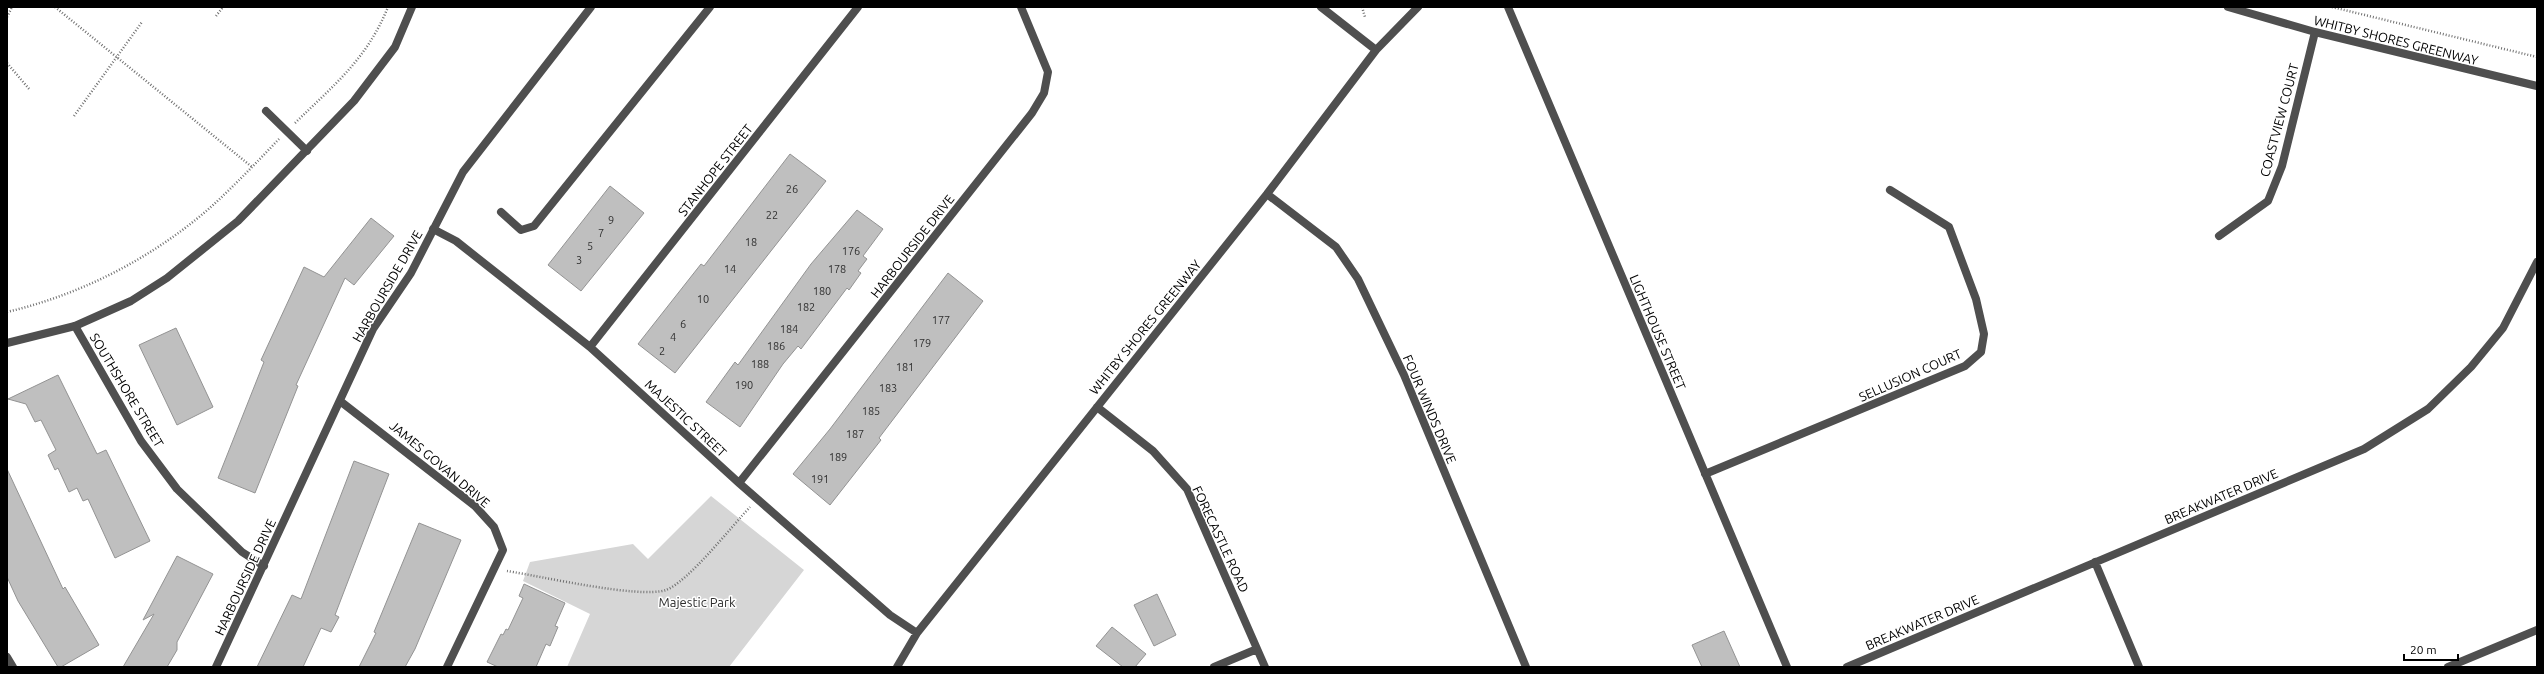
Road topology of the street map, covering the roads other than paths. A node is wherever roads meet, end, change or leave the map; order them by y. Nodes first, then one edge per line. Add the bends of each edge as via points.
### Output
1 (412, 7) edge
2 (591, 7) edge
3 (710, 7) edge
4 (858, 7) edge
5 (1021, 7) edge
6 (1321, 7) edge
7 (1418, 7) edge
8 (1508, 7) edge
9 (2228, 7) edge
10 (2315, 32) junction
11 (1376, 50) junction
12 (2537, 86) edge
13 (266, 111) dead end
14 (307, 151) junction
15 (1890, 190) dead end
16 (1267, 194) junction
17 (501, 212) dead end
18 (433, 229) junction
19 (2219, 236) dead end
20 (2537, 262) edge
21 (75, 326) junction
22 (7, 343) edge
23 (590, 347) junction
24 (340, 401) junction
25 (1097, 407) junction
26 (1705, 474) junction
27 (739, 483) junction
28 (2095, 562) junction
29 (264, 566) junction
30 (2537, 630) edge
31 (917, 633) junction
32 (1257, 649) junction
33 (7, 657) edge
34 (13, 667) edge
35 (216, 667) edge
36 (448, 667) edge
37 (897, 667) edge
38 (1214, 667) edge
39 (1265, 667) edge
40 (1526, 667) edge
41 (1787, 667) edge
42 (1847, 667) edge
43 (2139, 667) edge
44 (2448, 667) edge

1 - 14 street via 395,47 354,101
2 - 18 street, HARBOURSIDE DRIVE via 463,172
3 - 17 street via 534,226 521,230
4 - 23 street, STANHOPE STREET
5 - 27 street, HARBOURSIDE DRIVE via 1048,72 1044,93 1032,113
6 - 11 street
7 - 11 street, WHITBY SHORES GREENWAY
8 - 26 street, LIGHTHOUSE STREET
9 - 10 street, WHITBY SHORES GREENWAY
10 - 12 street, WHITBY SHORES GREENWAY
10 - 19 street, COASTVIEW COURT via 2282,166 2268,200
11 - 16 street, WHITBY SHORES GREENWAY
13 - 14 street
14 - 21 street via 238,221 167,278 131,301
15 - 26 street, SELLUSION COURT via 1949,227 1976,299 1984,334 1981,352 1965,366
16 - 25 street, WHITBY SHORES GREENWAY
16 - 40 street, FOUR WINDS DRIVE via 1336,246 1358,279 1404,375
18 - 23 street, MAJESTIC STREET via 456,241
18 - 24 street, HARBOURSIDE DRIVE via 411,273 373,329
20 - 28 street, BREAKWATER DRIVE via 2503,328 2471,367 2428,409 2364,449
21 - 22 street
21 - 29 street, SOUTHSHORE STREET via 141,441 177,489 242,552
23 - 27 street, MAJESTIC STREET
24 - 29 street, HARBOURSIDE DRIVE
24 - 36 street, JAMES GOVAN DRIVE via 475,506 494,527 503,550
25 - 31 street, WHITBY SHORES GREENWAY
25 - 32 street, FORECASTLE ROAD via 1153,451 1186,489
26 - 41 street, LIGHTHOUSE STREET
27 - 31 street, MAJESTIC STREET via 890,615
28 - 42 street, BREAKWATER DRIVE
28 - 43 street
29 - 35 street, HARBOURSIDE DRIVE
30 - 44 street
31 - 37 street, WHITBY SHORES GREENWAY
32 - 38 street
32 - 39 street, FORECASTLE ROAD
33 - 34 street

